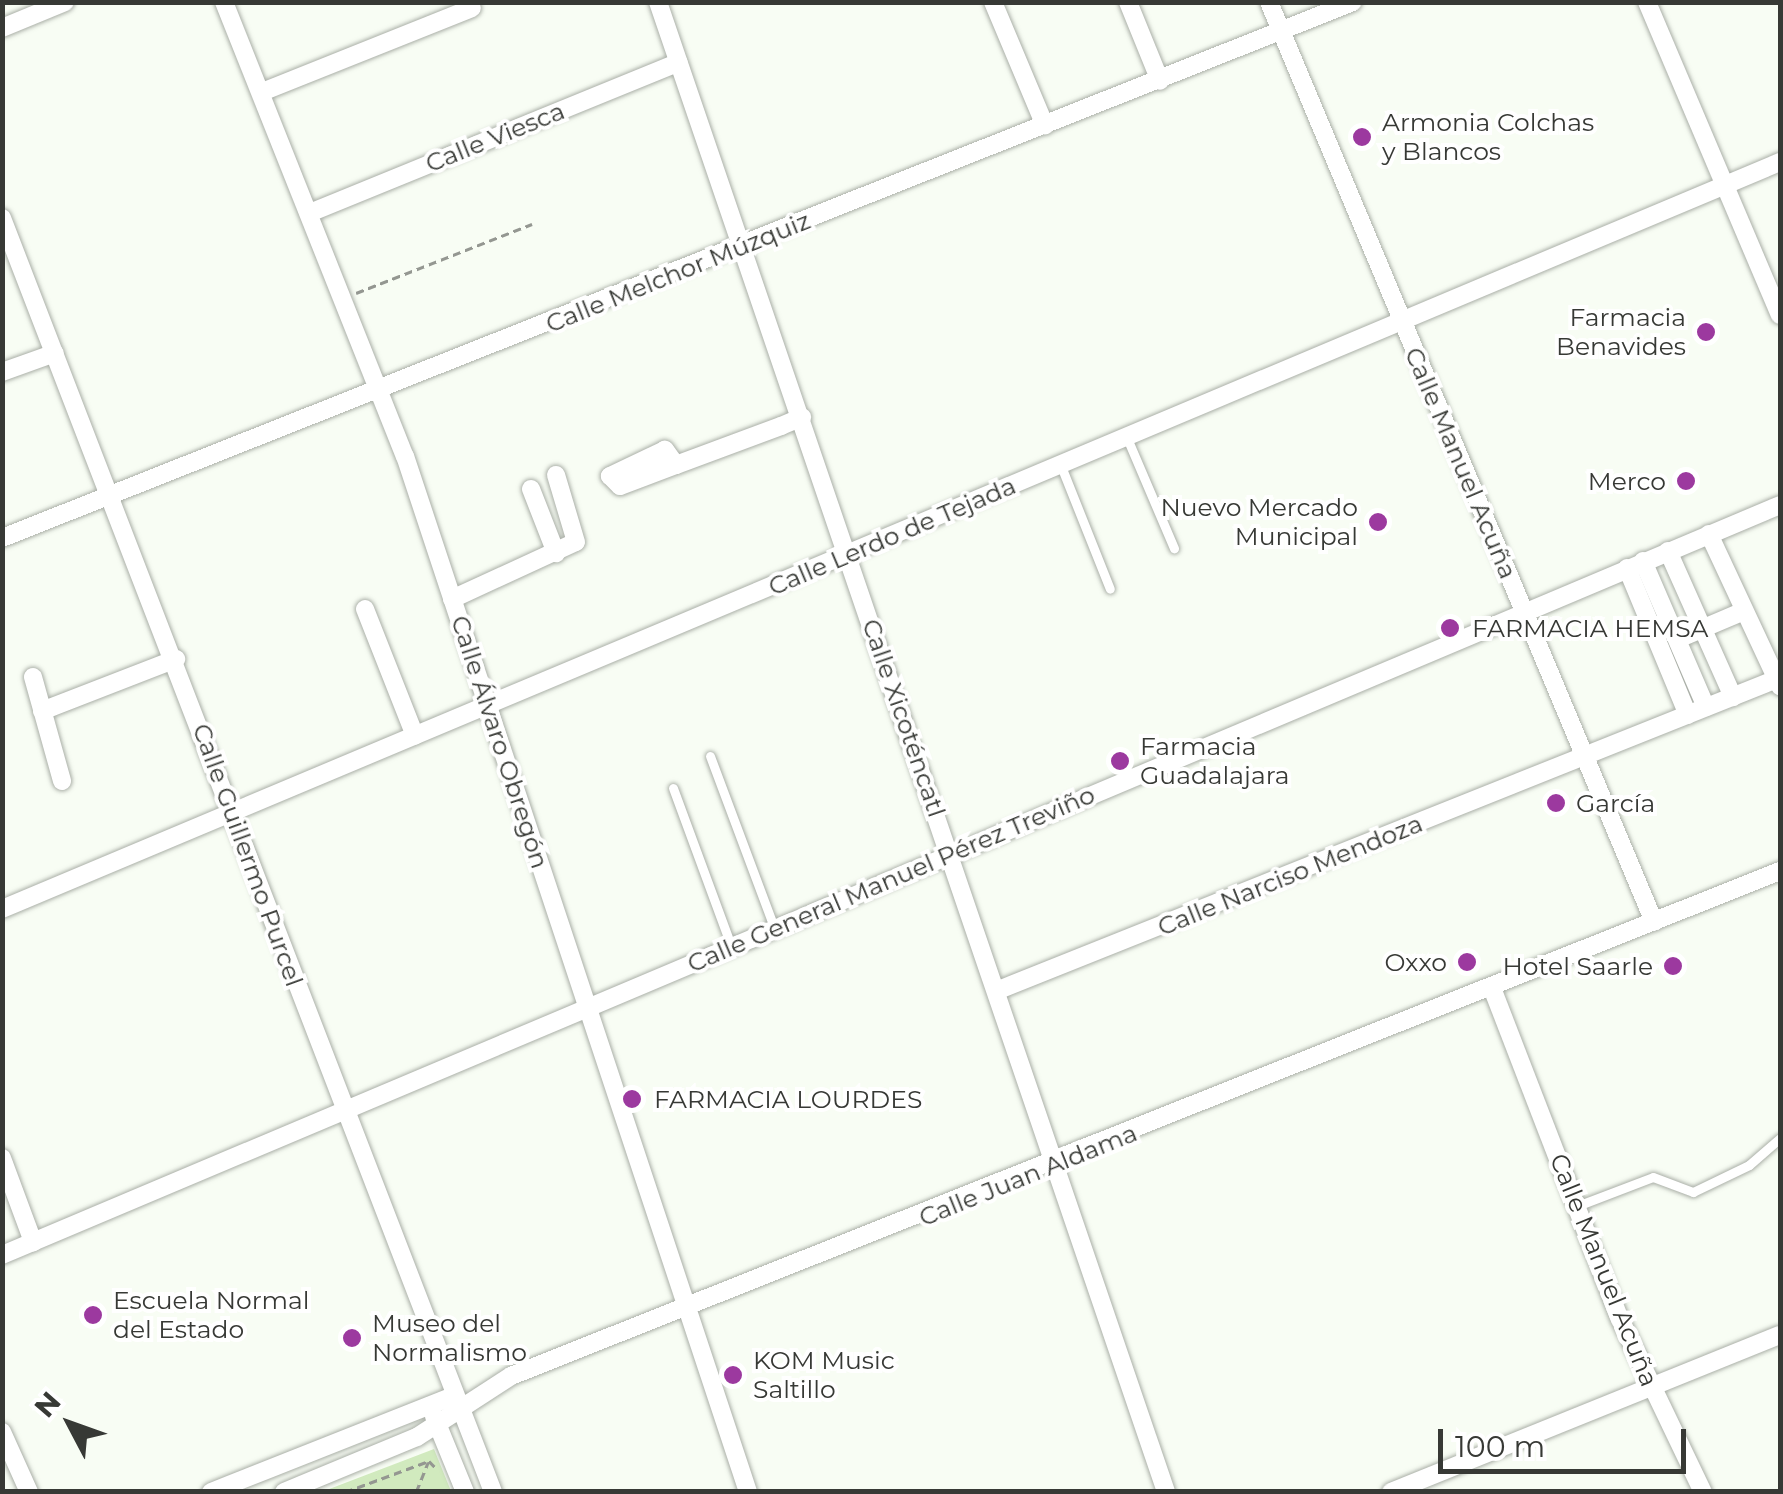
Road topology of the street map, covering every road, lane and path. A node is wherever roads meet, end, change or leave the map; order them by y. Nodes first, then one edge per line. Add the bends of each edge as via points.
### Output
1 (65, 2) edge
2 (224, 2) edge
3 (658, 2) edge
4 (993, 2) edge
5 (1128, 2) edge
6 (1268, 2) edge
7 (1353, 2) edge
8 (1647, 2) edge
9 (472, 8) dead end
10 (2, 28) edge
11 (1281, 32) junction
12 (678, 62) junction
13 (1160, 81) junction
14 (262, 92) junction
15 (1045, 126) junction
16 (1780, 162) edge
17 (1726, 188) junction
18 (312, 212) junction
19 (2, 218) edge
20 (532, 224) dead end
21 (745, 245) junction
22 (346, 296) junction
23 (1780, 315) edge
24 (1402, 322) junction
25 (55, 352) junction
26 (2, 372) edge
27 (381, 390) junction
28 (802, 417) junction
29 (1127, 438) junction
30 (676, 465) dead end
31 (1061, 466) junction
32 (556, 475) dead end
33 (531, 489) dead end
34 (112, 494) junction
35 (1780, 505) edge
36 (1709, 534) junction
37 (2, 538) edge
38 (1174, 548) dead end
39 (1668, 551) junction
40 (556, 553) junction
41 (848, 554) junction
42 (1635, 564) junction
43 (1110, 590) dead end
44 (452, 599) junction
45 (365, 609) dead end
46 (1744, 611) junction
47 (1523, 612) junction
48 (1704, 628) junction
49 (1678, 640) junction
50 (176, 659) junction
51 (34, 676) dead end
52 (1779, 682) edge
53 (1733, 696) junction
54 (488, 706) junction
55 (42, 711) junction
56 (1697, 711) junction
57 (414, 736) junction
58 (710, 756) dead end
59 (1584, 759) junction
60 (62, 781) dead end
61 (672, 788) dead end
62 (232, 813) junction
63 (950, 851) junction
64 (1780, 871) edge
65 (2, 910) edge
66 (1654, 922) junction
67 (775, 930) junction
68 (732, 948) junction
69 (1492, 988) junction
70 (996, 991) junction
71 (589, 1011) junction
72 (344, 1114) junction
73 (1780, 1138) edge
74 (2, 1158) edge
75 (1053, 1166) junction
76 (1577, 1206) junction
77 (33, 1242) junction
78 (2, 1255) edge
79 (686, 1310) junction
80 (1780, 1335) edge
81 (1649, 1384) junction
82 (457, 1403) junction
83 (434, 1415) junction
84 (2, 1432) edge
85 (429, 1461) junction
86 (441, 1478) dead end
87 (29, 1492) edge
88 (211, 1492) edge
89 (284, 1492) edge
90 (345, 1492) edge
91 (416, 1492) edge
92 (465, 1492) edge
93 (493, 1492) edge
94 (748, 1492) edge
95 (1166, 1492) edge
96 (1392, 1492) edge
97 (1704, 1492) edge

1 - 10 street
2 - 14 street, Calle Álvaro Obregón
3 - 12 street, Calle Xicoténcatl
4 - 15 street
5 - 13 street
6 - 11 street, Calle Manuel Acuña
7 - 11 street, Calle Melchor Múzquiz
8 - 17 street
9 - 14 street
11 - 13 street, Calle Melchor Múzquiz
11 - 24 street, Calle Manuel Acuña
12 - 18 street, Calle Viesca
12 - 21 street, Calle Xicoténcatl
13 - 15 street, Calle Melchor Múzquiz
14 - 18 street, Calle Álvaro Obregón
15 - 21 street, Calle Melchor Múzquiz
16 - 17 street, Calle Lerdo de Tejada
17 - 23 street
17 - 24 street, Calle Lerdo de Tejada
18 - 22 street, Calle Álvaro Obregón
19 - 25 street, Calle Guillermo Purcel
20 - 22 path
21 - 27 street, Calle Melchor Múzquiz
21 - 28 street, Calle Xicoténcatl
22 - 27 street, Calle Álvaro Obregón
24 - 29 street, Calle Lerdo de Tejada
24 - 47 street, Calle Manuel Acuña
25 - 26 street
25 - 34 street, Calle Guillermo Purcel
27 - 34 street, Calle Melchor Múzquiz
27 - 44 street, Calle Álvaro Obregón
28 - 30 street
28 - 41 street, Calle Xicoténcatl
29 - 31 street, Calle Lerdo de Tejada
29 - 38 lane
31 - 41 street, Calle Lerdo de Tejada
31 - 43 lane
32 - 40 street via 578,535
33 - 40 street
34 - 37 street, Calle Melchor Múzquiz
34 - 50 street, Calle Guillermo Purcel
35 - 36 street, Calle General Manuel Pérez Treviño
36 - 39 street, Calle General Manuel Pérez Treviño
36 - 46 street
39 - 42 street, Calle General Manuel Pérez Treviño
39 - 48 street
40 - 44 street
41 - 54 street, Calle Lerdo de Tejada
41 - 63 street, Calle Xicoténcatl
42 - 47 street, Calle General Manuel Pérez Treviño
42 - 49 street
42 - 56 street
44 - 54 street, Calle Álvaro Obregón
45 - 57 street
46 - 48 street
46 - 52 street
47 - 59 street, Calle Manuel Acuña
47 - 63 street, Calle General Manuel Pérez Treviño
48 - 49 street
48 - 53 street
49 - 56 street
50 - 55 street
50 - 62 street, Calle Guillermo Purcel
51 - 55 street
52 - 53 street, Calle Narciso Mendoza
53 - 56 street, Calle Narciso Mendoza
54 - 57 street, Calle Lerdo de Tejada
54 - 71 street, Calle Álvaro Obregón
55 - 60 street
56 - 59 street, Calle Narciso Mendoza
57 - 62 street, Calle Lerdo de Tejada
58 - 67 lane
59 - 66 street, Calle Manuel Acuña
59 - 70 street, Calle Narciso Mendoza
61 - 68 lane
62 - 65 street, Calle Lerdo de Tejada
62 - 72 street, Calle Guillermo Purcel
63 - 67 street, Calle General Manuel Pérez Treviño
63 - 70 street, Calle Xicoténcatl
64 - 66 street, Calle Juan Aldama
66 - 69 street, Calle Juan Aldama
67 - 68 street, Calle General Manuel Pérez Treviño
68 - 71 street, Calle General Manuel Pérez Treviño
69 - 75 street, Calle Juan Aldama
69 - 76 street, Calle Manuel Acuña
70 - 75 street, Calle Xicoténcatl
71 - 72 street, Calle General Manuel Pérez Treviño
71 - 79 street, Calle Álvaro Obregón
72 - 77 street, Calle General Manuel Pérez Treviño
72 - 82 street, Calle Guillermo Purcel
73 - 76 lane via 1749,1165 1693,1192 1654,1177
74 - 77 street
75 - 79 street, Calle Juan Aldama
75 - 95 street, Calle Xicoténcatl
76 - 81 street, Calle Manuel Acuña
77 - 78 street, Calle General Manuel Pérez Treviño
79 - 82 street, Calle Juan Aldama
79 - 94 street, Calle Álvaro Obregón
80 - 81 street
81 - 96 street
81 - 97 street, Calle Manuel Acuña
82 - 83 street, Calle Juan Aldama
82 - 93 street, Calle Guillermo Purcel
83 - 88 street, Calle Juan Aldama
83 - 89 street, Calle Juan Aldama
83 - 92 street
84 - 87 street
85 - 86 path
85 - 90 path
85 - 91 path

